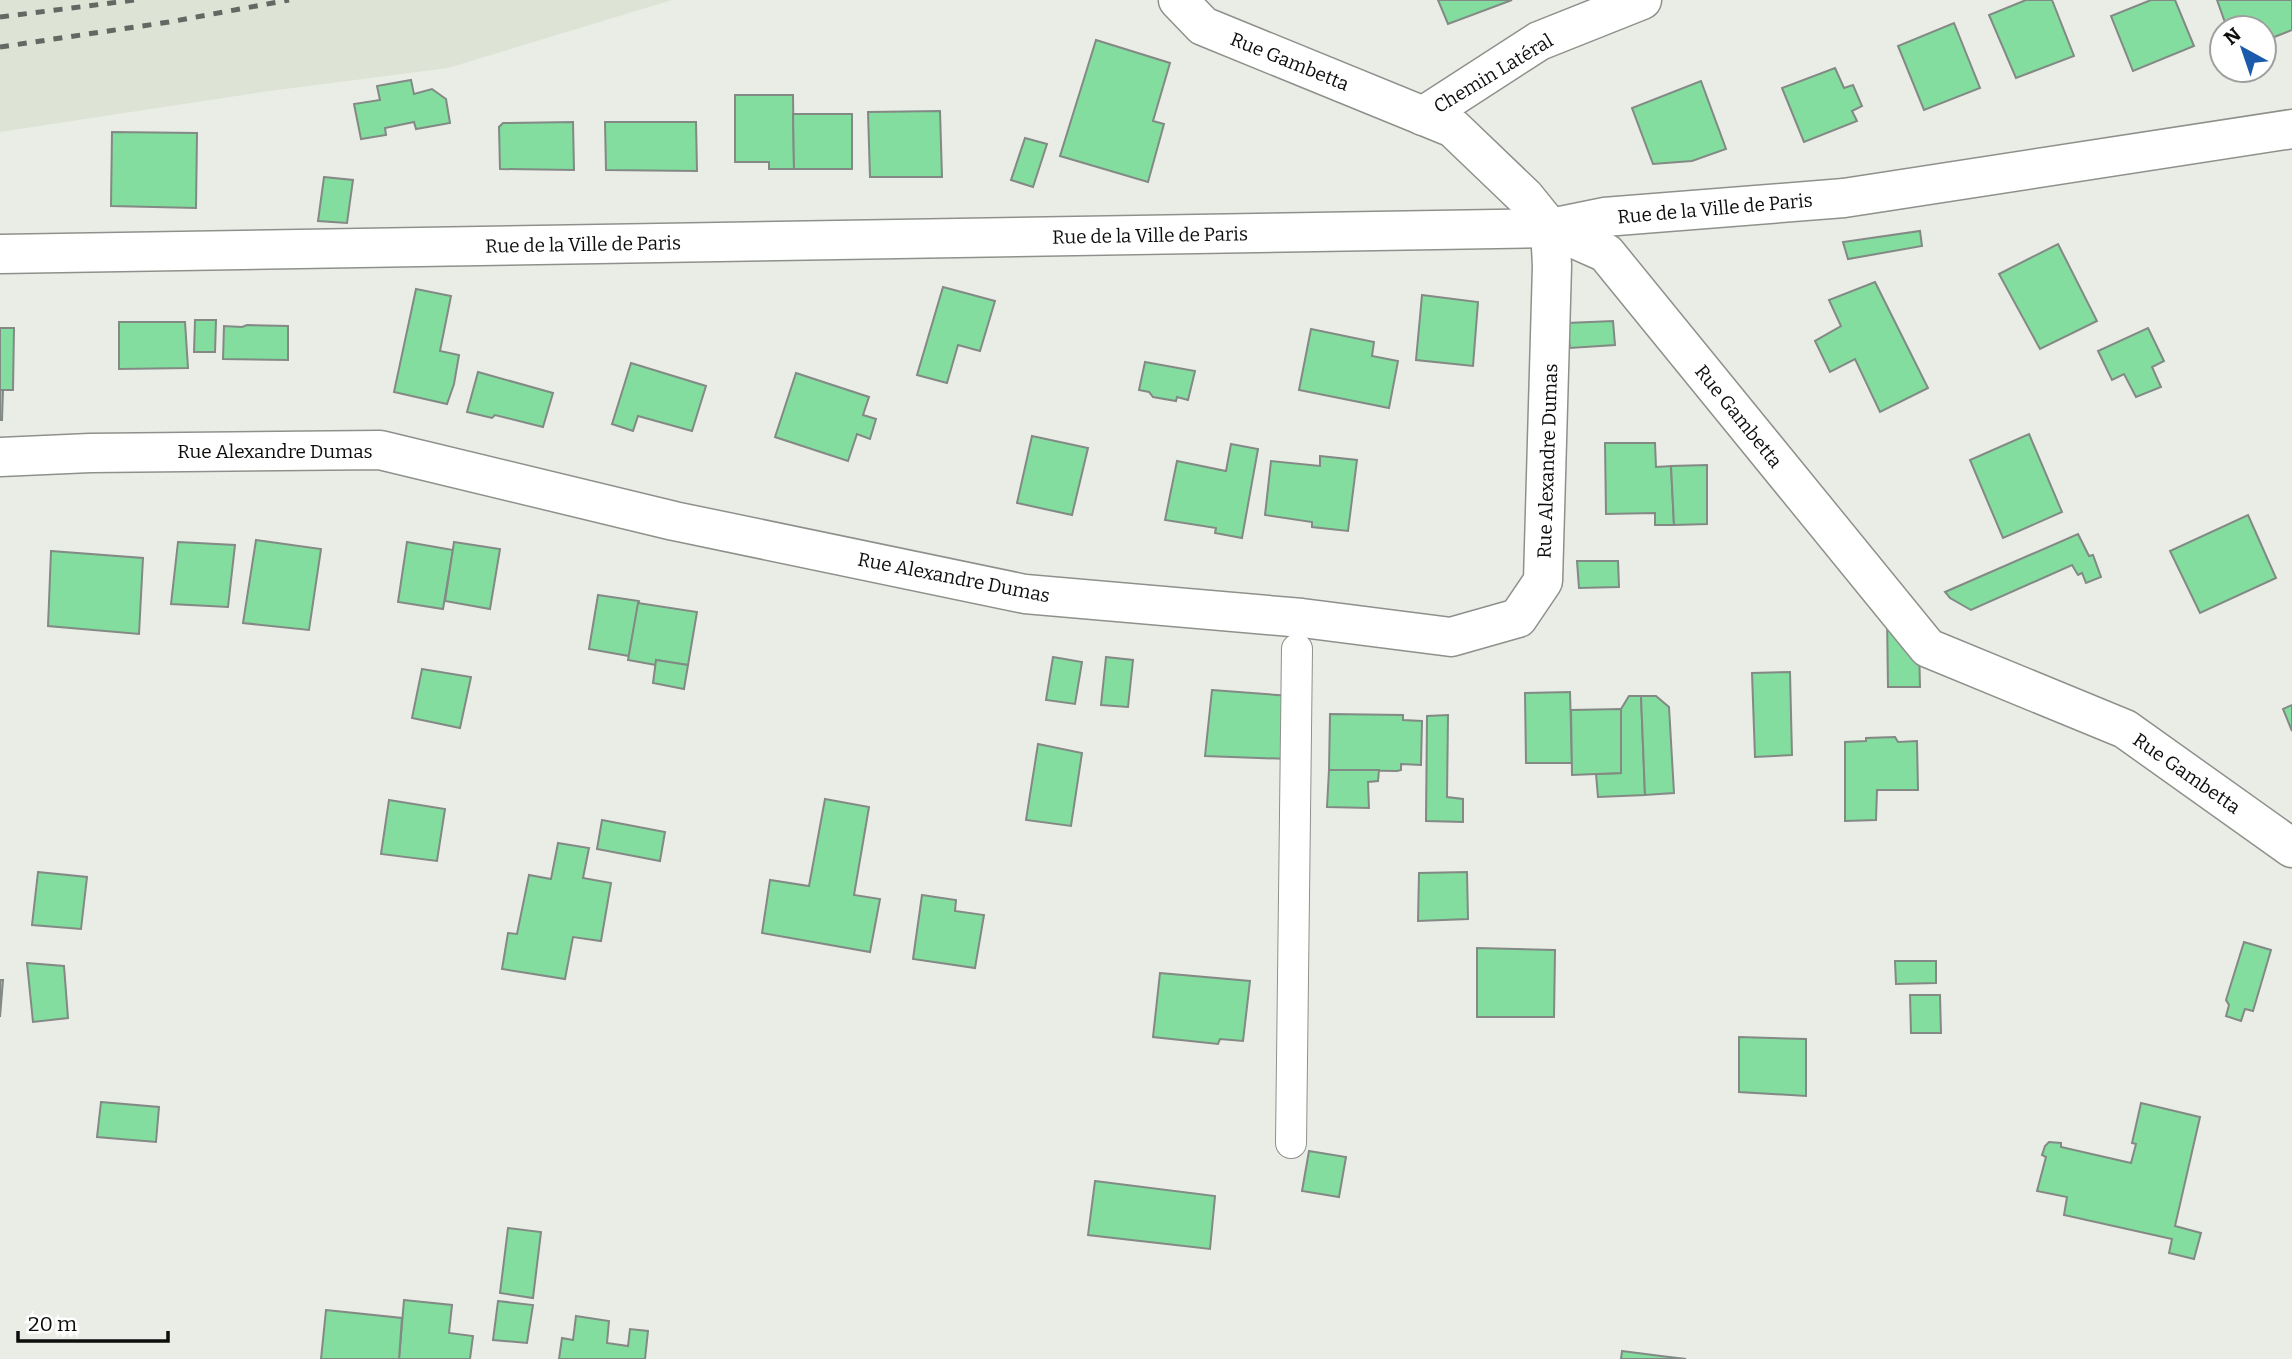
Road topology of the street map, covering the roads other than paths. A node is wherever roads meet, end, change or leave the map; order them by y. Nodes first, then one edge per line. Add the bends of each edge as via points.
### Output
1 (1178, 0) edge
2 (1642, 0) edge
3 (1423, 116) junction
4 (2292, 129) edge
5 (1550, 228) junction
6 (0, 254) edge
7 (0, 457) edge
8 (1297, 649) dead end
9 (2292, 848) edge
10 (1291, 1143) dead end

1 - 3 street, Rue Gambetta via 1203,26
2 - 3 street, Chemin Latéral via 1539,41
3 - 5 street, Rue Gambetta via 1453,128 1525,197
4 - 5 street, Rue de la Ville de Paris via 1844,198 1604,217
5 - 6 street, Rue de la Ville de Paris
5 - 7 street, Rue Alexandre Dumas via 1543,581 1518,618 1451,637 1302,618 1025,594 674,521 380,450
5 - 9 street, Rue Gambetta via 1606,253 1928,649 2125,729
8 - 10 lane

